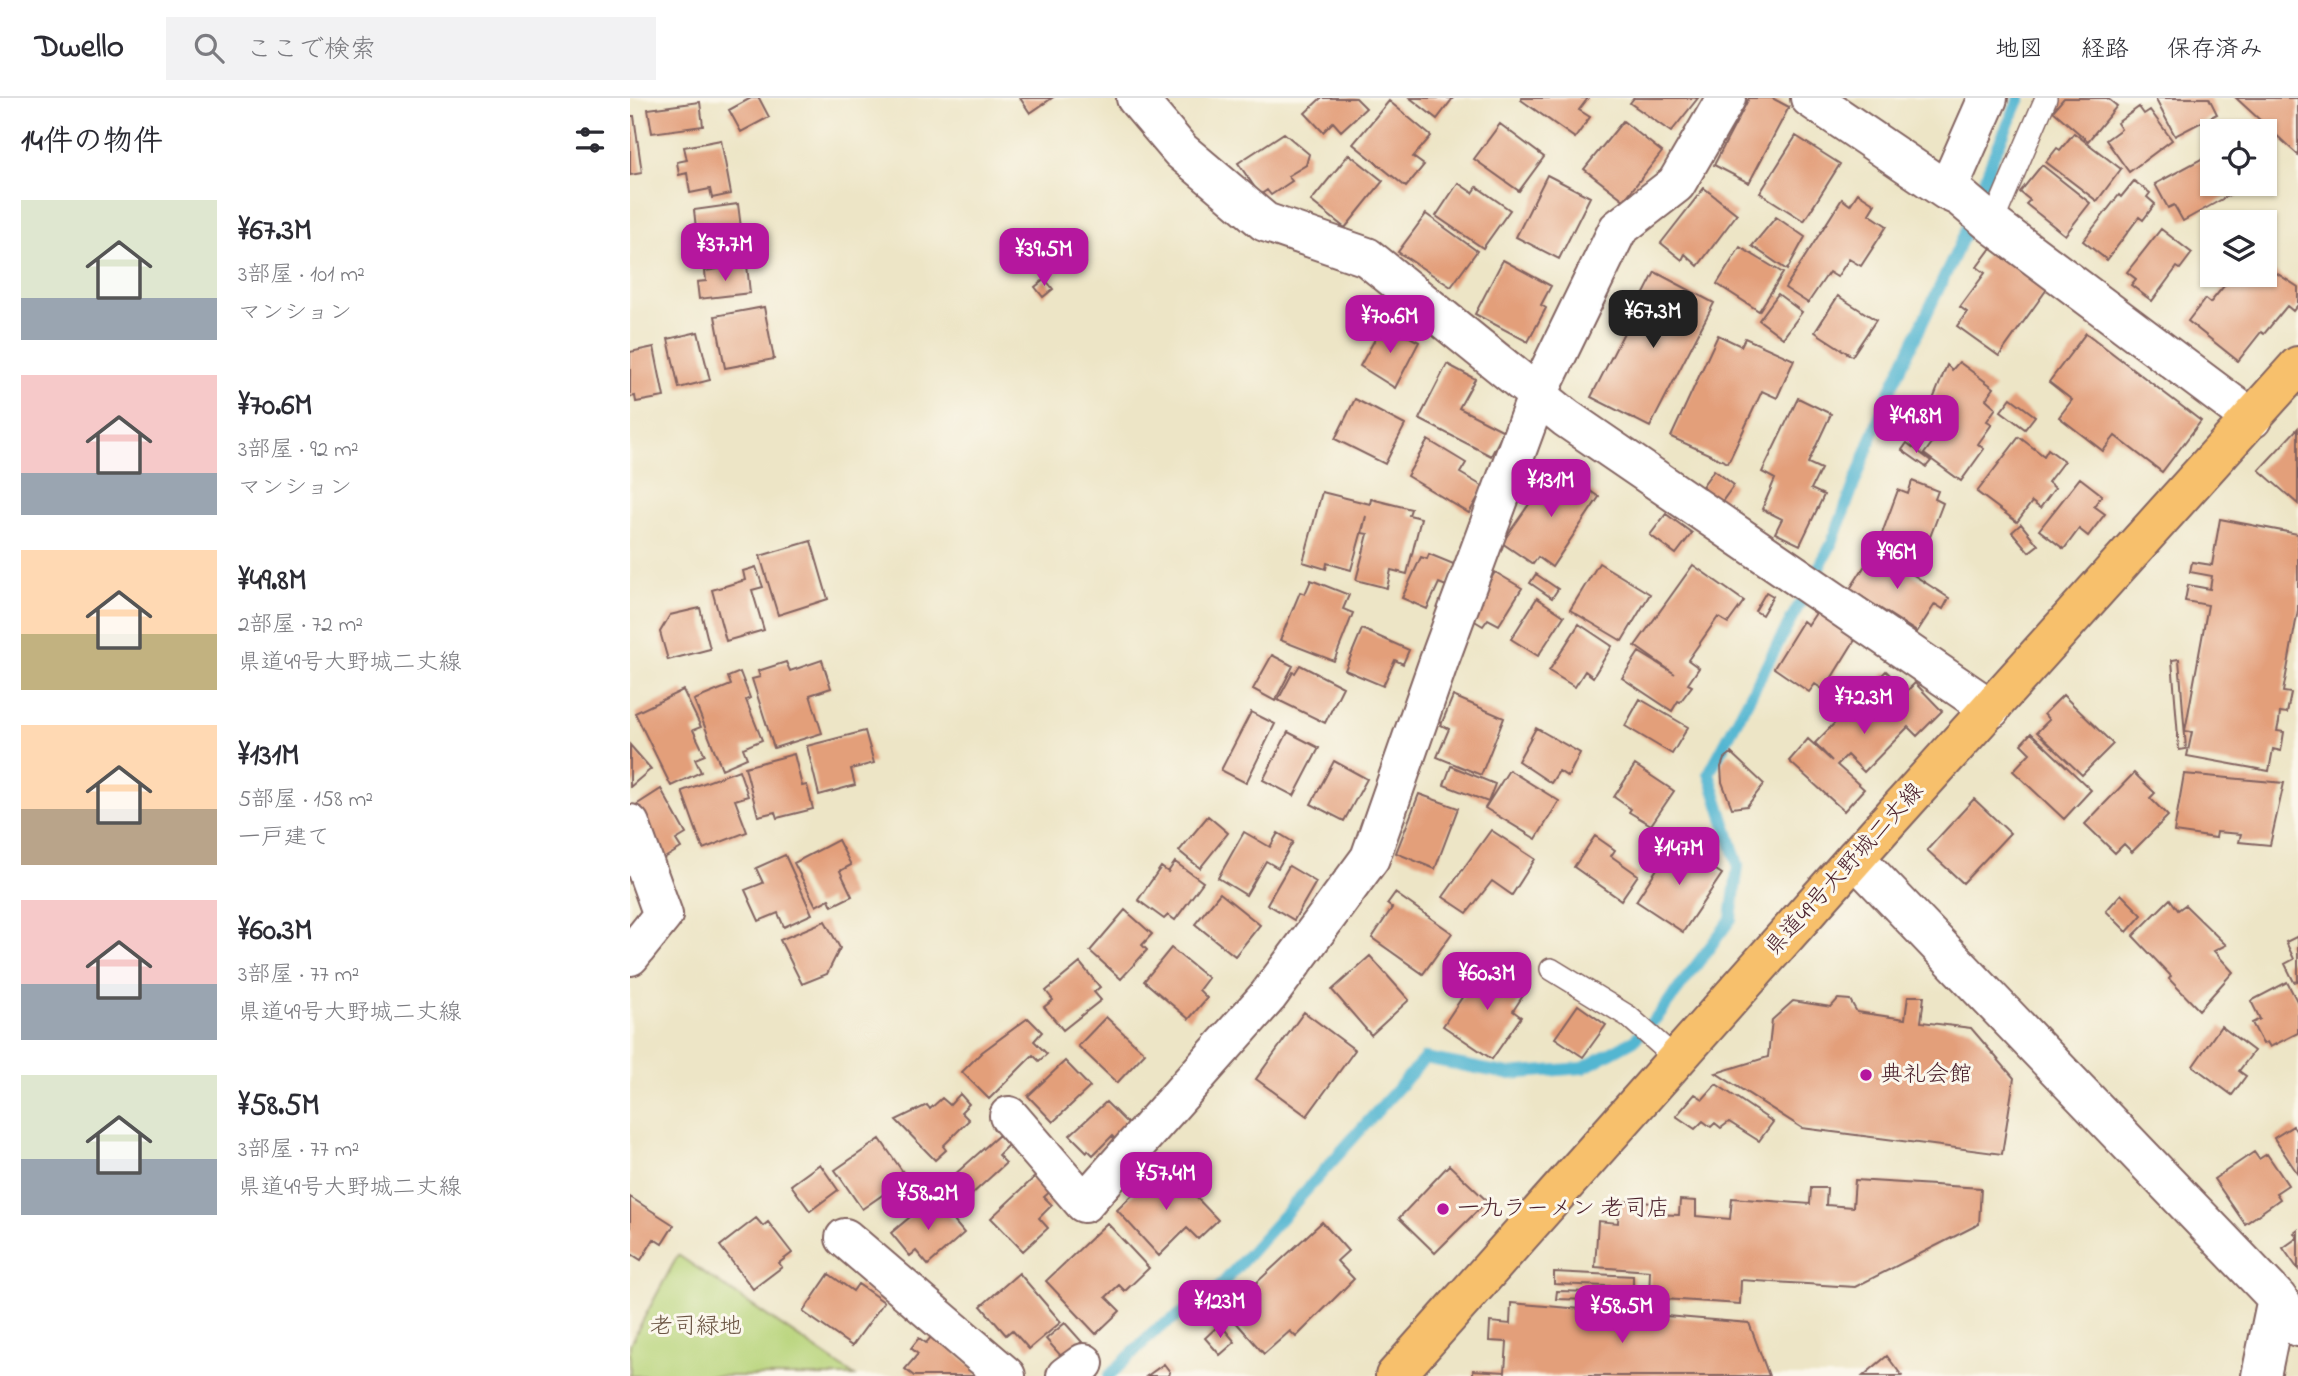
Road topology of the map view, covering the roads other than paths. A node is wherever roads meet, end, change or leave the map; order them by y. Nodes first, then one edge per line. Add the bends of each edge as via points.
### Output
1 (1136, 98) edge
2 (1726, 98) edge
3 (1810, 98) edge
4 (1988, 98) edge
5 (2046, 98) edge
6 (1954, 194) junction
7 (1992, 224) junction
8 (2298, 366) edge
9 (1537, 396) junction
10 (2252, 419) junction
11 (1991, 709) junction
12 (630, 824) edge
13 (1854, 858) junction
14 (630, 956) edge
15 (1551, 969) dead end
16 (1665, 1049) dead end
17 (1009, 1116) dead end
18 (845, 1238) dead end
19 (2288, 1313) edge
20 (1006, 1376) edge
21 (1395, 1376) edge
22 (2261, 1376) edge

1 - 9 street via 1181,151 1265,222 1367,257
2 - 9 street via 1676,184 1618,229
3 - 6 street
4 - 6 street
5 - 7 lane
6 - 7 street
7 - 10 street
8 - 10 main road, 県道49号大野城二丈線
9 - 11 street
9 - 17 street via 1370,858 1268,996 1084,1203
10 - 11 main road, 県道49号大野城二丈線
11 - 13 main road, 県道49号大野城二丈線
12 - 14 street via 663,915
13 - 19 street
13 - 21 main road, 県道49号大野城二丈線
15 - 16 lane via 1628,1016
18 - 20 street
19 - 22 street

